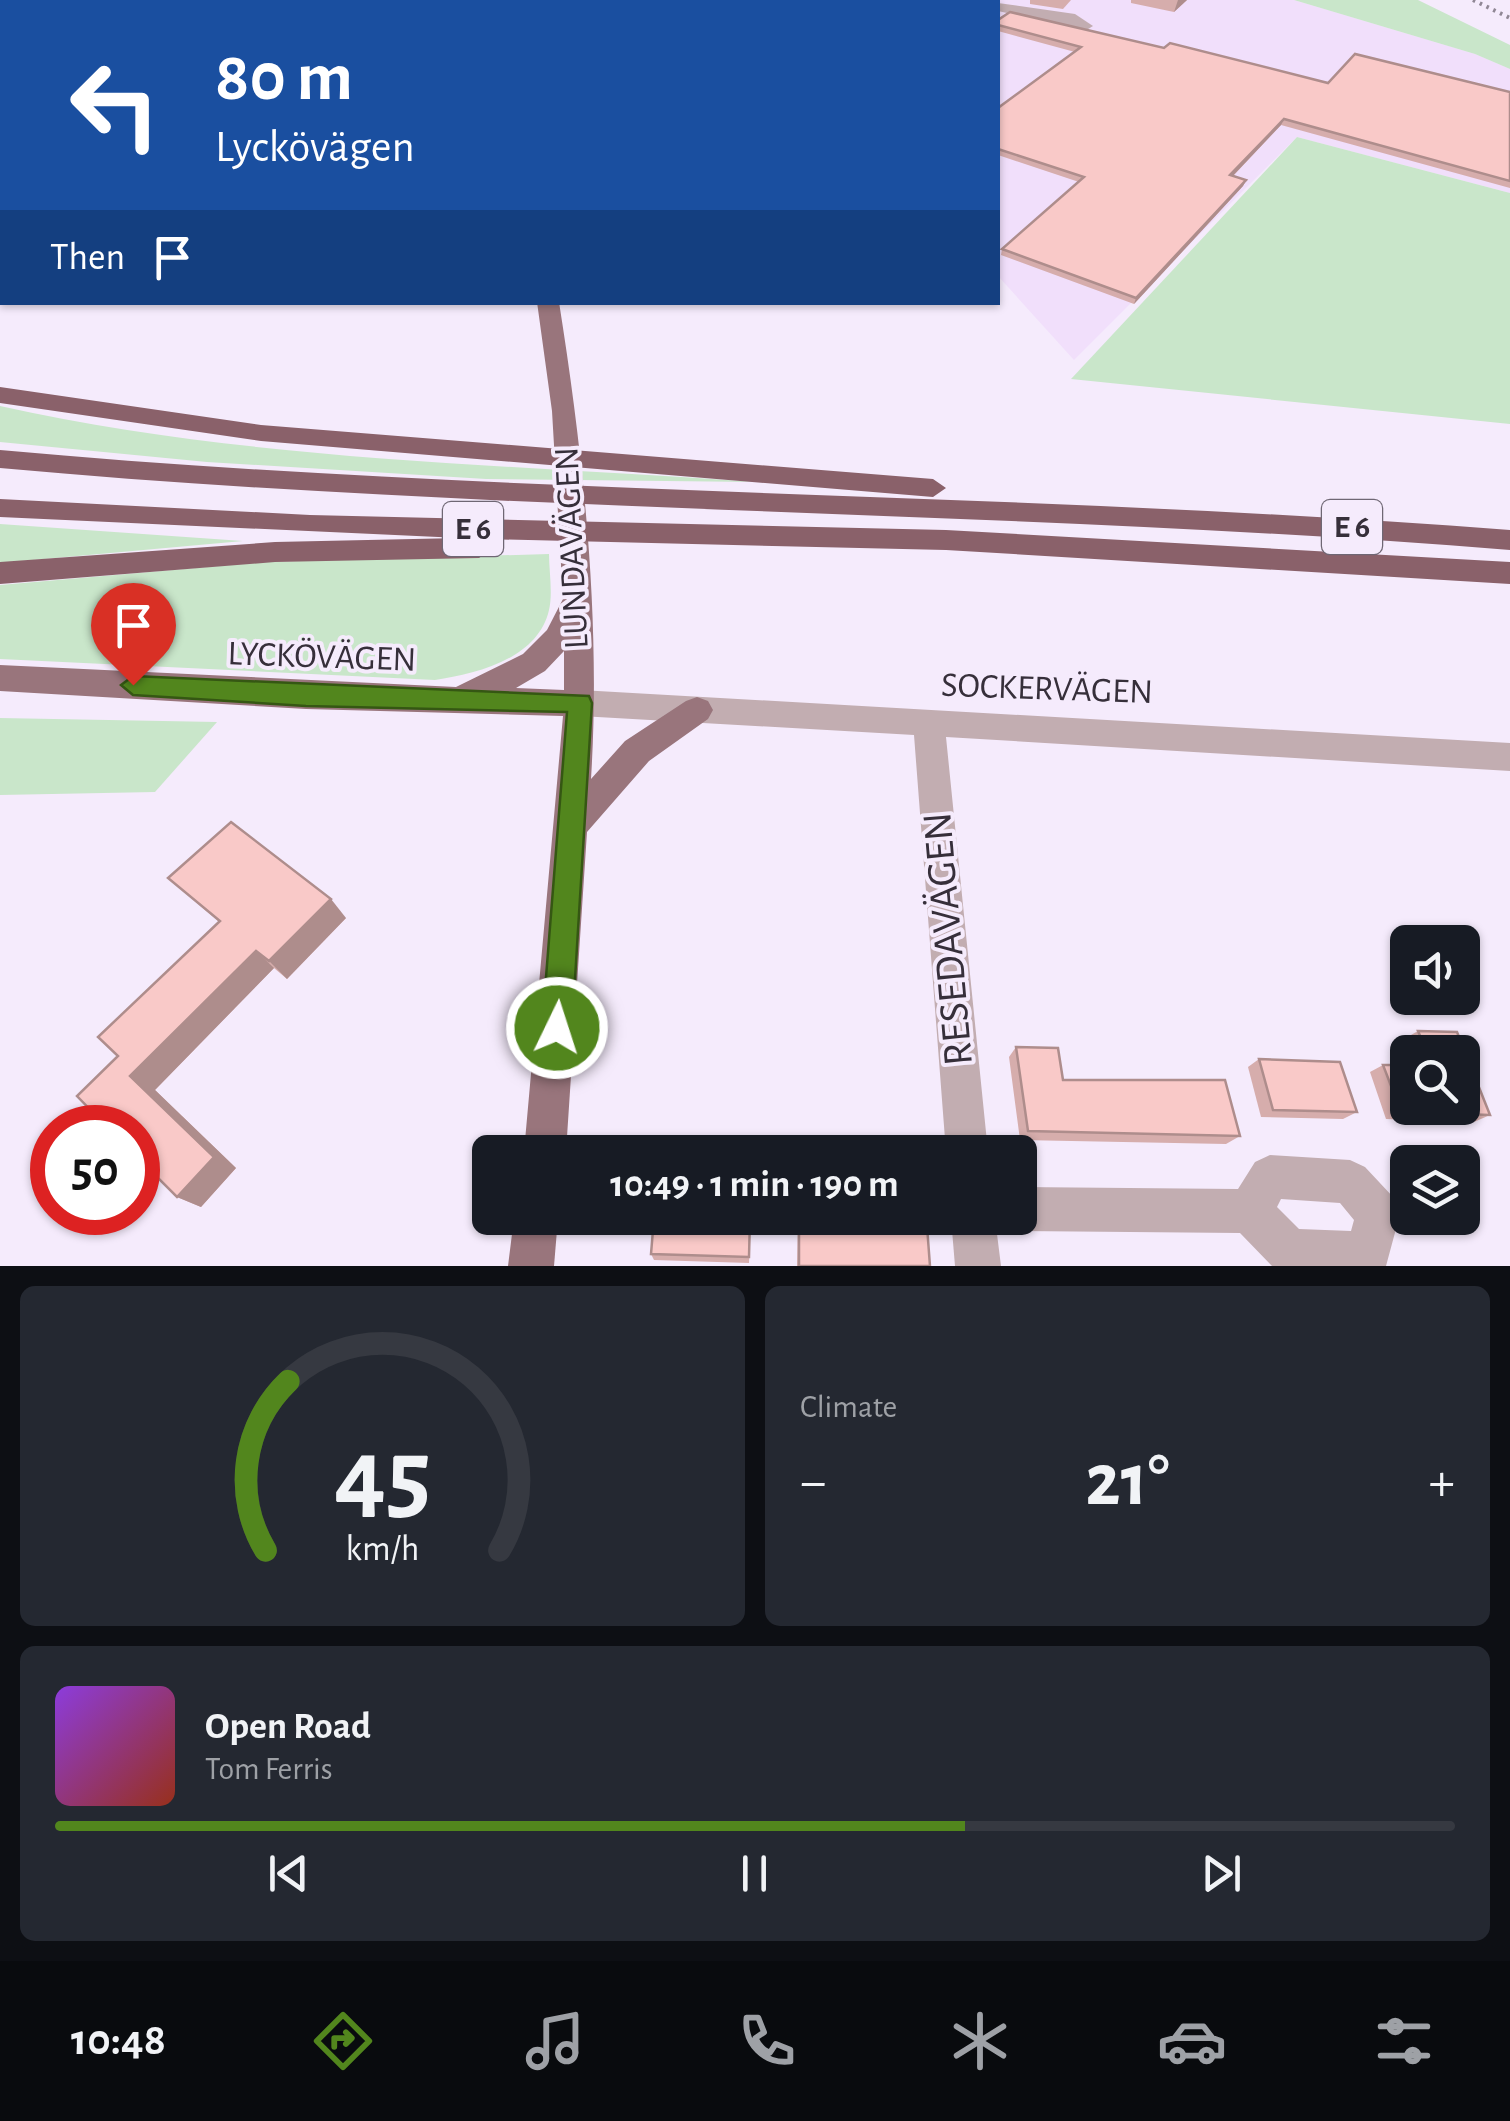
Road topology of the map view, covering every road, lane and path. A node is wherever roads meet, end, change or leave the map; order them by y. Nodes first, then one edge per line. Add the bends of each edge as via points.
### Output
1 (548, 305) edge
2 (0, 395) edge
3 (0, 459) edge
4 (0, 508) edge
5 (1195, 517) junction
6 (946, 540) junction
7 (1510, 540) edge
8 (0, 573) edge
9 (1510, 573) edge
10 (577, 583) junction
11 (0, 678) edge
12 (405, 699) junction
13 (580, 703) junction
14 (697, 710) junction
15 (929, 725) junction
16 (1510, 757) edge
17 (571, 826) junction
18 (545, 1135) edge
19 (965, 1135) edge
20 (1037, 1208) edge
21 (1250, 1210) dead end
22 (534, 1235) edge
23 (975, 1235) edge
24 (530, 1266) edge
25 (978, 1266) edge

1 - 10 main road, LUNDAVÄGEN
2 - 5 highway via 261,433 900,485
3 - 5 highway, E 6 via 323,488
4 - 6 highway, E 6 via 310,526
5 - 7 highway, E 6
6 - 8 highway via 275,552
6 - 9 highway, E 6
10 - 12 main road via 556,643 520,674 504,683
10 - 13 main road, LUNDAVÄGEN
11 - 12 main road, LYCKÖVÄGEN
12 - 13 main road, LYCKÖVÄGEN
13 - 14 street, SOCKERVÄGEN
13 - 17 main road, LUNDAVÄGEN
14 - 15 street, SOCKERVÄGEN
14 - 17 main road via 637,751
15 - 16 street, SOCKERVÄGEN via 1240,736
15 - 19 street, RESEDAVÄGEN
17 - 18 main road, LUNDAVÄGEN
20 - 21 street
22 - 24 main road
23 - 25 street

